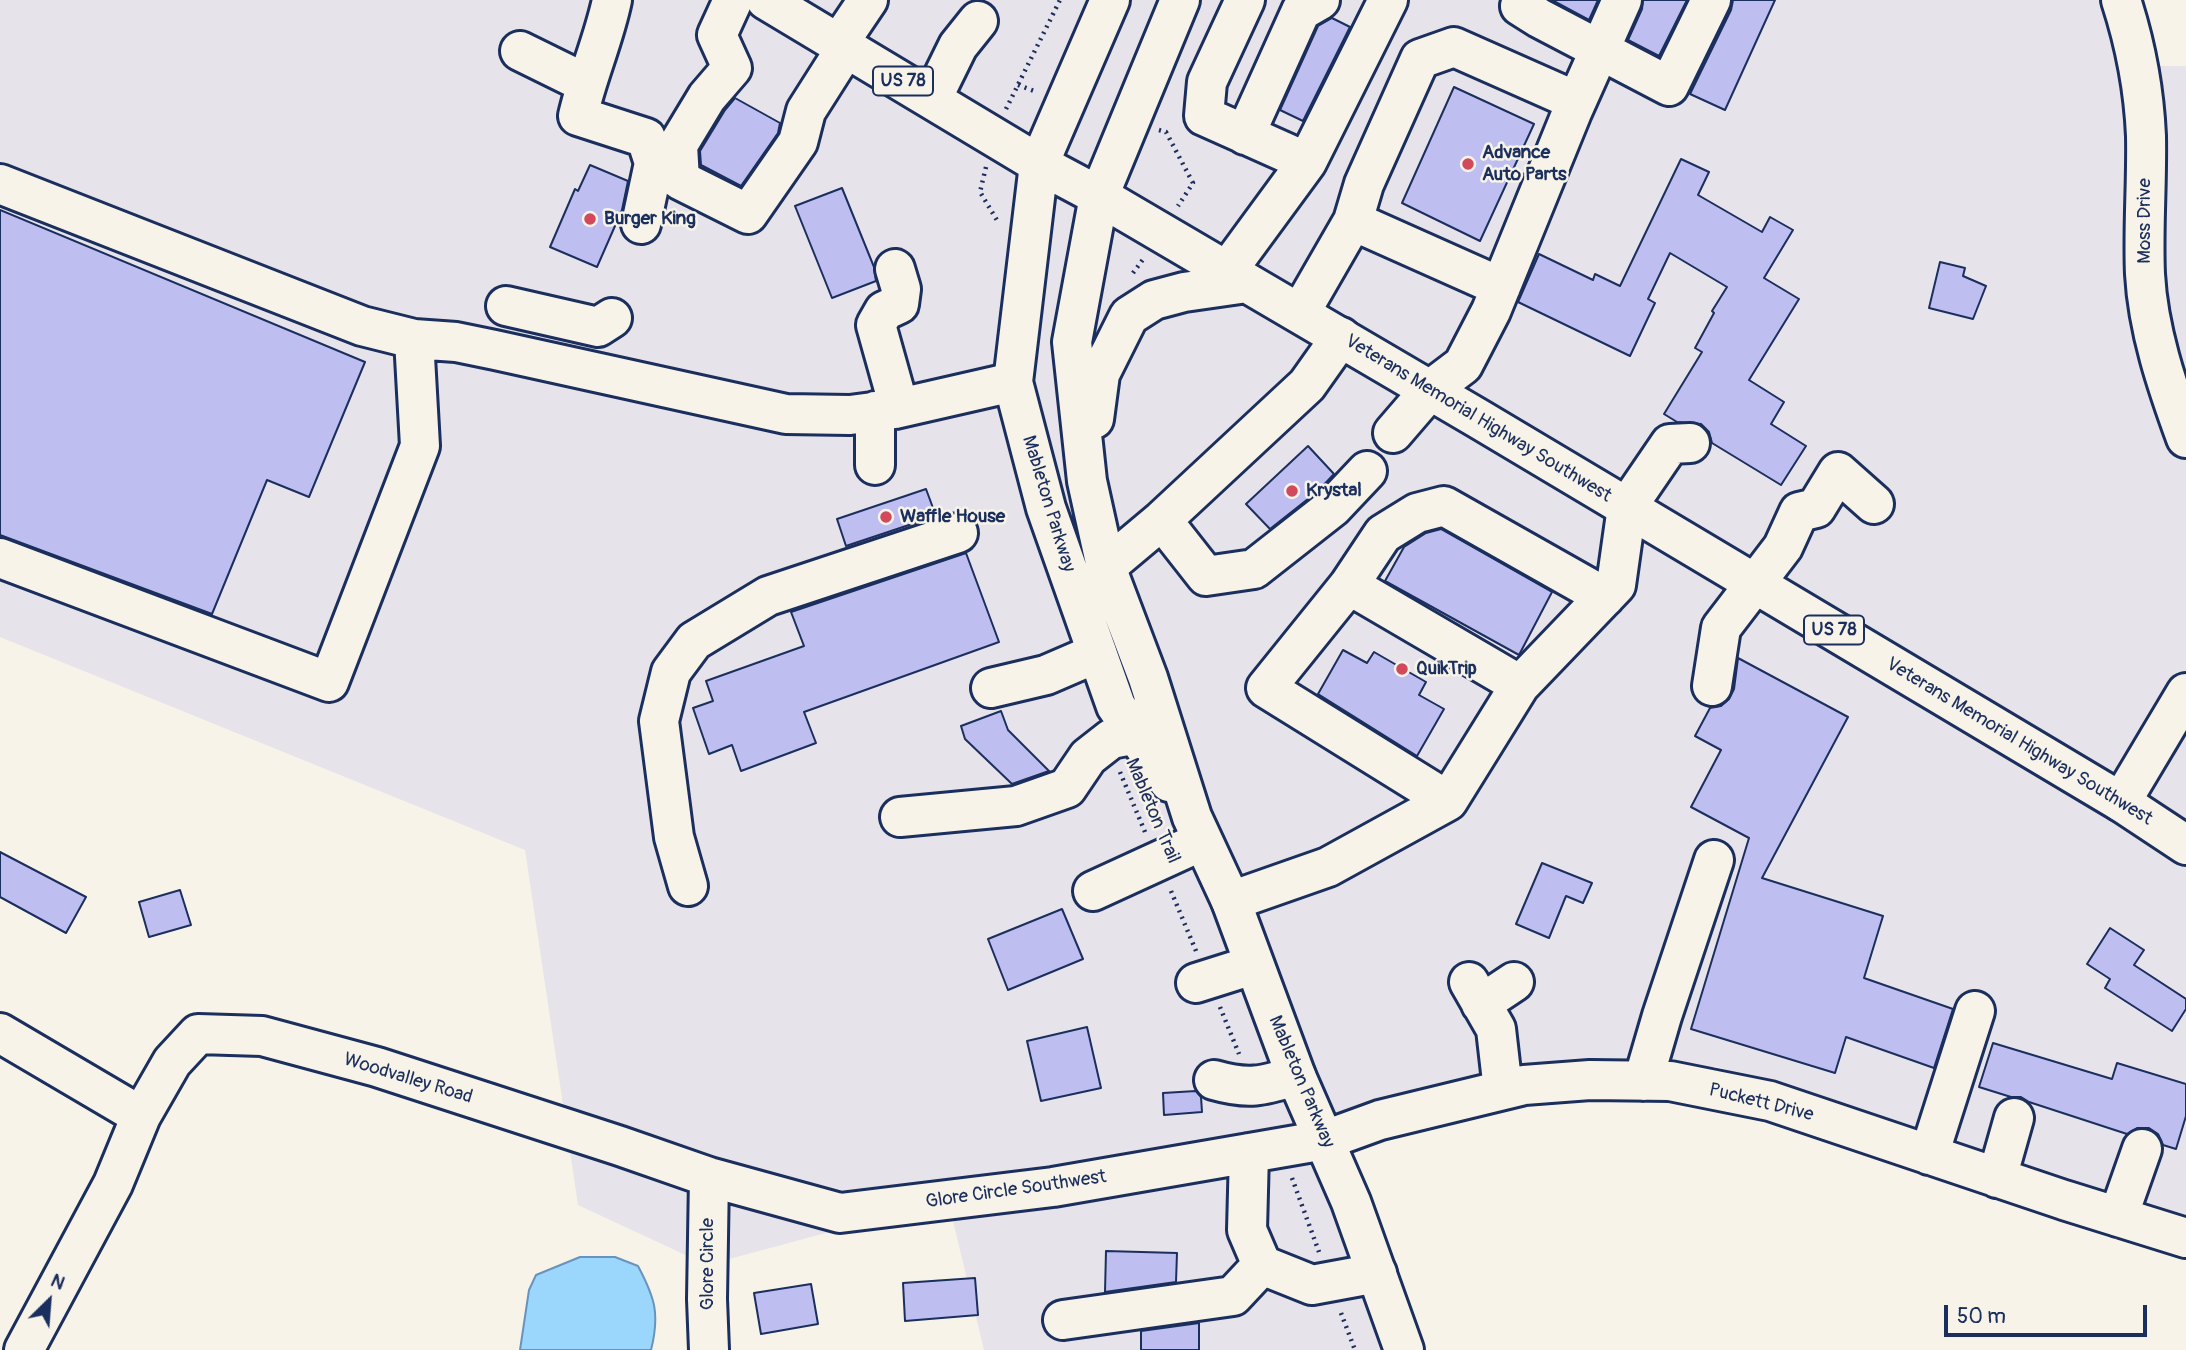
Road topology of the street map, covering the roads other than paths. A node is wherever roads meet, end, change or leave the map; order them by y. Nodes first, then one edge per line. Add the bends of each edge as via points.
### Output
1 (733, 0) edge
2 (765, 0) edge
3 (868, 0) edge
4 (1110, 0) edge
5 (1180, 0) edge
6 (1245, 0) edge
7 (1320, 0) edge
8 (1388, 0) edge
9 (1523, 0) edge
10 (1622, 0) edge
11 (1711, 0) edge
12 (616, 6) edge
13 (2133, 9) edge
14 (978, 21) dead end
15 (842, 45) junction
16 (1599, 50) junction
17 (520, 51) dead end
18 (582, 99) junction
19 (932, 99) junction
20 (1576, 102) junction
21 (1245, 135) junction
22 (1307, 162) junction
23 (1039, 164) junction
24 (0, 184) edge
25 (1099, 197) junction
26 (1353, 221) junction
27 (641, 224) dead end
28 (895, 270) dead end
29 (1237, 277) junction
30 (1501, 287) junction
31 (1300, 313) junction
32 (612, 318) dead end
33 (1341, 337) junction
34 (414, 339) junction
35 (495, 350) junction
36 (1013, 382) junction
37 (1430, 390) junction
38 (887, 409) junction
39 (1393, 433) dead end
40 (2186, 439) edge
41 (1690, 443) dead end
42 (875, 465) dead end
43 (1367, 471) dead end
44 (1087, 481) junction
45 (1874, 504) dead end
46 (1627, 506) junction
47 (1162, 520) junction
48 (958, 533) dead end
49 (0, 558) edge
50 (1106, 567) junction
51 (1756, 584) junction
52 (1349, 585) junction
53 (1605, 597) junction
54 (1097, 653) junction
55 (1520, 685) junction
56 (1712, 686) dead end
57 (991, 688) dead end
58 (2186, 693) edge
59 (1122, 738) junction
60 (1448, 801) junction
61 (2121, 802) junction
62 (900, 817) dead end
63 (1197, 829) junction
64 (2186, 845) edge
65 (1714, 860) dead end
66 (688, 886) dead end
67 (1093, 891) dead end
68 (1231, 901) junction
69 (1253, 965) junction
70 (1202, 981) road end
71 (1514, 982) dead end
72 (1975, 1012) dead end
73 (0, 1033) edge
74 (1296, 1076) junction
75 (1214, 1080) dead end
76 (1643, 1081) junction
77 (1503, 1090) junction
78 (141, 1116) junction
79 (2014, 1118) dead end
80 (1325, 1140) junction
81 (2142, 1149) dead end
82 (1264, 1151) junction
83 (1928, 1154) junction
84 (709, 1177) junction
85 (1997, 1178) junction
86 (2118, 1217) junction
87 (2186, 1238) edge
88 (1262, 1265) junction
89 (1377, 1273) junction
90 (1063, 1320) dead end
91 (24, 1350) edge
92 (709, 1350) edge
93 (1404, 1350) edge

1 - 15 main road via 717,35 732,68 707,97 678,145 679,168 680,180 748,214 798,142 806,111
2 - 15 main road, Veterans Memorial Highway Southwest / US 78
3 - 15 main road
4 - 23 main road, Mableton Parkway
5 - 25 main road, Mableton Parkway
6 - 21 main road via 1207,82 1204,116
7 - 21 main road via 1301,11
8 - 22 main road
9 - 16 main road via 1520,6
10 - 16 main road
11 - 16 main road via 1669,86
12 - 18 main road
13 - 40 main road, Moss Drive via 2146,137 2145,276 2169,390
14 - 19 main road via 958,46
15 - 19 main road, Veterans Memorial Highway Southwest / US 78
16 - 20 main road
17 - 18 main road
18 - 27 main road via 646,138 654,163
19 - 23 main road, Veterans Memorial Highway Southwest / US 78
20 - 26 main road via 1454,47 1420,59 1364,184
20 - 30 main road
21 - 22 main road
22 - 29 main road
23 - 25 main road, Veterans Memorial Highway Southwest / US 78
23 - 36 main road, Mableton Parkway
24 - 34 main road via 362,326
25 - 29 main road, Veterans Memorial Highway Southwest / US 78
25 - 44 main road, Mableton Parkway via 1072,342
26 - 30 main road
26 - 31 main road
28 - 38 main road via 901,289 899,304 884,311 876,325
29 - 31 main road, Veterans Memorial Highway Southwest / US 78
29 - 44 main road via 1154,300 1129,316 1100,374
30 - 37 main road via 1463,365
31 - 33 main road, Veterans Memorial Highway Southwest / US 78
32 - 35 main road via 598,327 507,298
33 - 37 main road, Veterans Memorial Highway Southwest / US 78
33 - 47 main road via 1307,385
34 - 35 main road
34 - 49 main road via 420,446 330,682
35 - 38 main road via 786,414 840,416
36 - 38 main road
36 - 54 main road, Mableton Parkway via 1046,508
37 - 39 main road
37 - 46 main road, Veterans Memorial Highway Southwest / US 78
38 - 42 main road
41 - 46 main road via 1670,444
43 - 47 main road via 1333,507 1254,569 1206,576
44 - 50 main road, Mableton Parkway
45 - 51 main road via 1838,472 1815,508 1799,512 1783,547
46 - 51 main road, Veterans Memorial Highway Southwest / US 78
46 - 53 main road via 1616,585
47 - 50 main road
48 - 66 main road via 768,596 694,641 671,672 659,721 674,837
50 - 63 main road, Mableton Parkway
51 - 56 main road via 1721,628
51 - 61 main road, Veterans Memorial Highway Southwest / US 78
52 - 53 main road via 1383,534 1417,513 1444,506
52 - 55 main road
52 - 60 main road via 1266,688
53 - 55 main road
54 - 57 main road via 1046,675
54 - 59 main road, Mableton Parkway
55 - 60 main road
58 - 61 main road
59 - 62 main road via 1088,757 1067,788 1016,806
59 - 63 main road, Mableton Parkway
60 - 68 main road via 1328,867
61 - 64 main road, Veterans Memorial Highway Southwest / US 78
63 - 67 main road via 1158,861
63 - 68 main road, Mableton Parkway
65 - 76 main road
68 - 69 main road, Mableton Parkway
69 - 70 main road
69 - 74 main road, Mableton Parkway
71 - 77 main road via 1475,993 1496,1029
72 - 83 main road
73 - 78 main road
74 - 75 main road via 1238,1087
74 - 80 main road, Mableton Parkway
76 - 77 main road, Puckett Drive via 1590,1080
76 - 83 main road, Puckett Drive via 1770,1101
77 - 80 main road, Puckett Drive via 1380,1120
78 - 84 main road, Woodvalley Road via 172,1062 198,1034 262,1036 377,1067
78 - 91 main road, Woodvalley Road via 113,1184
79 - 85 main road
80 - 82 main road, Glore Circle Southwest
80 - 89 main road, Mableton Parkway
81 - 86 main road
82 - 84 main road, Glore Circle Southwest via 1053,1187 840,1213
82 - 88 main road via 1247,1230
83 - 85 main road, Puckett Drive
84 - 92 main road, Glore Circle
85 - 86 main road, Puckett Drive
86 - 87 main road, Puckett Drive
88 - 89 main road via 1312,1285
88 - 90 main road via 1233,1296
89 - 93 main road, Mableton Parkway

